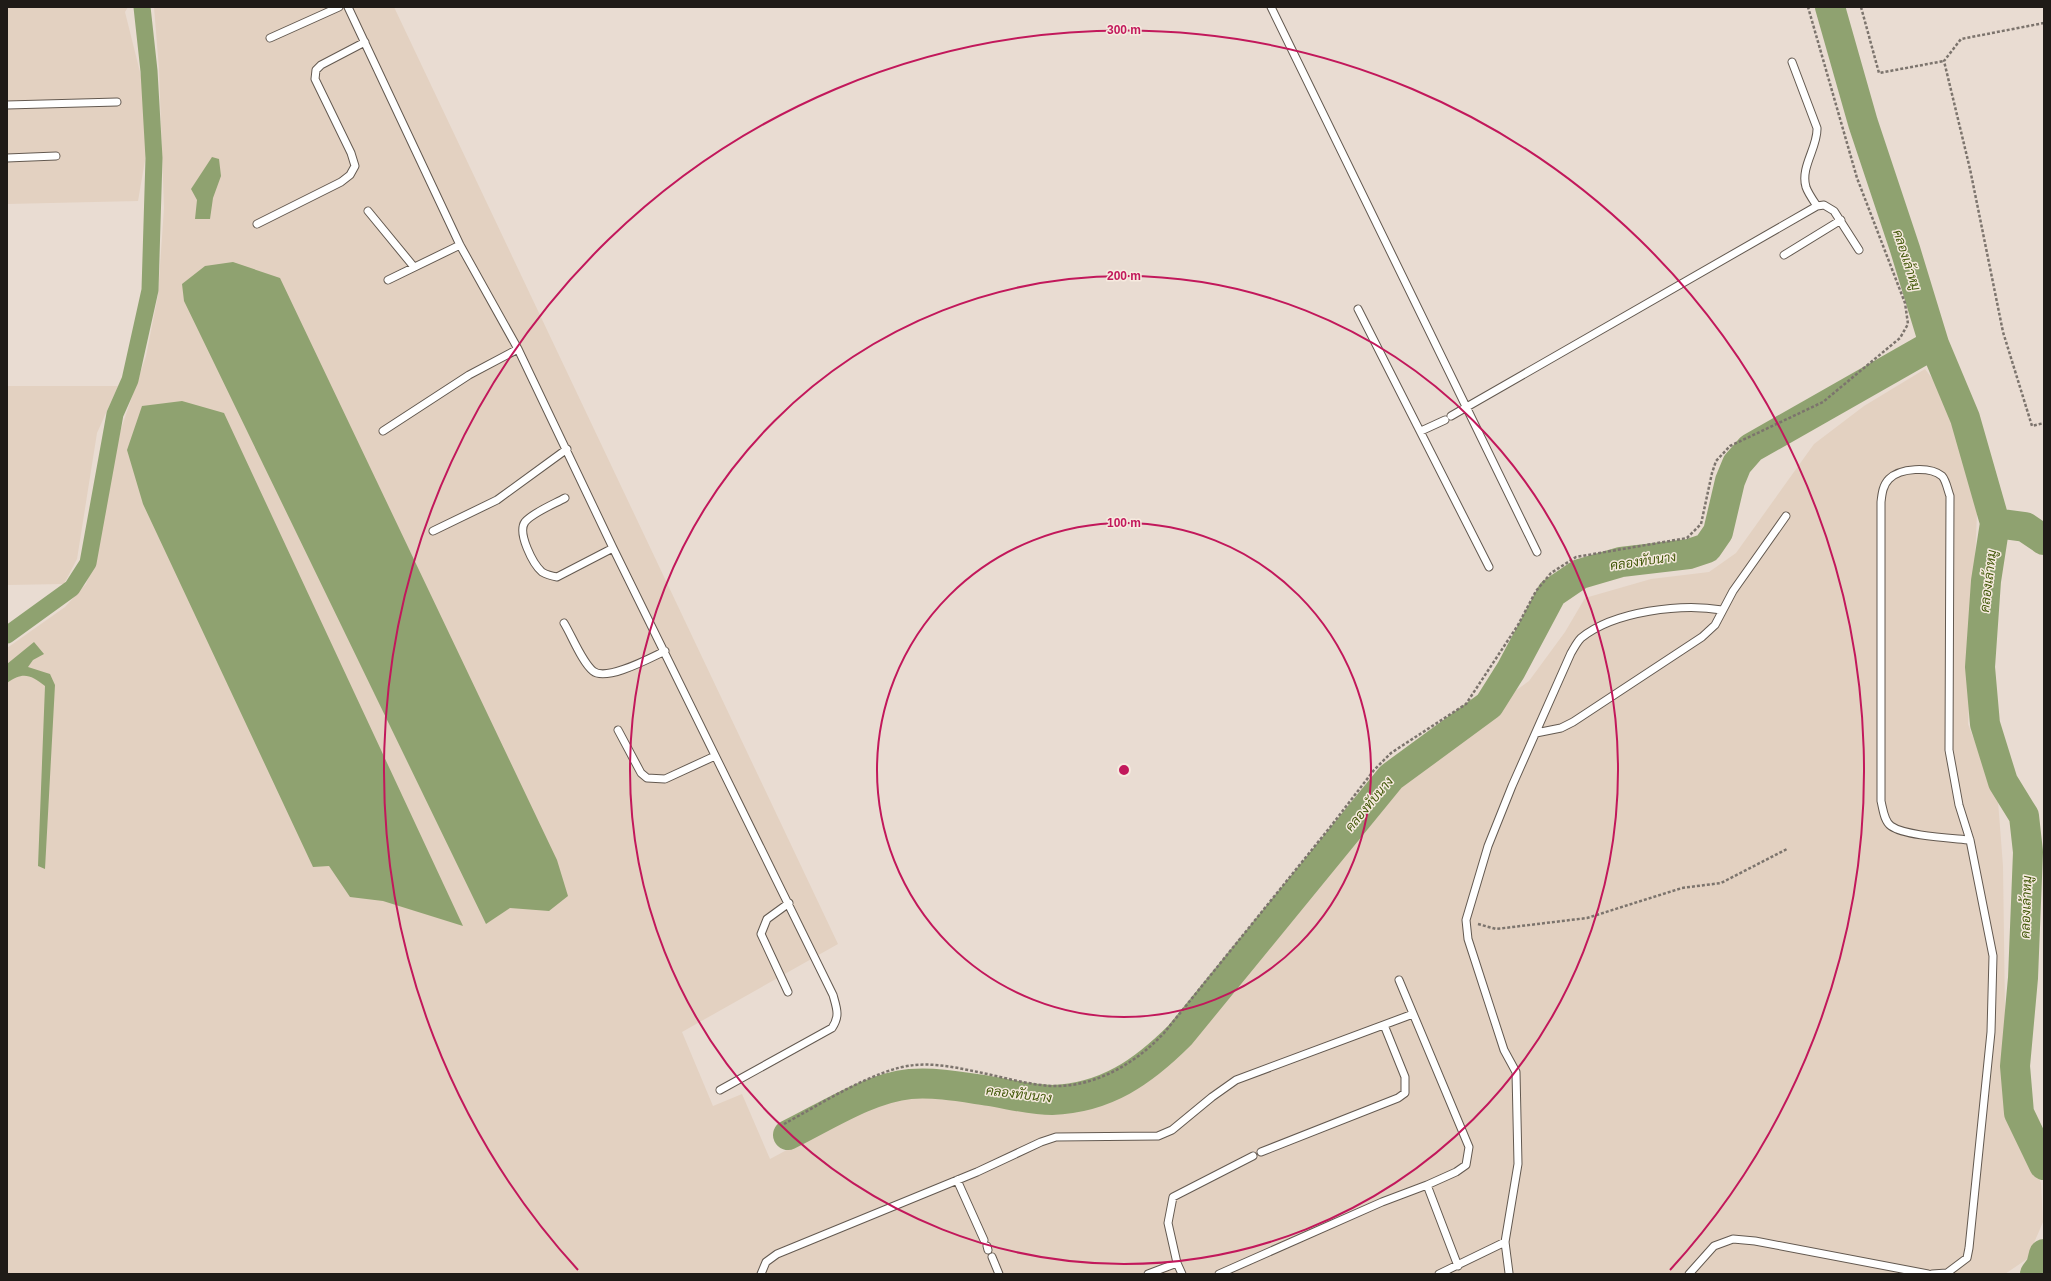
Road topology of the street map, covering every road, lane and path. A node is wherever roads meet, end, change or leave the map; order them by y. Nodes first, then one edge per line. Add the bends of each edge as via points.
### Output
1 (339, 7) edge
2 (348, 7) edge
3 (1271, 7) edge
4 (1808, 7) edge
5 (1861, 7) edge
6 (2044, 23) edge
7 (270, 38) dead end
8 (365, 42) junction
9 (1944, 61) junction
10 (1792, 62) dead end
11 (117, 102) dead end
12 (7, 104) edge
13 (56, 156) dead end
14 (7, 158) edge
15 (1817, 206) junction
16 (368, 210) dead end
17 (1841, 220) junction
18 (256, 224) dead end
19 (460, 244) junction
20 (1859, 250) dead end
21 (1784, 255) dead end
22 (414, 267) junction
23 (388, 280) dead end
24 (1358, 309) dead end
25 (518, 349) junction
26 (1466, 409) junction
27 (2044, 423) edge
28 (383, 431) dead end
29 (1421, 431) junction
30 (567, 449) junction
31 (565, 498) dead end
32 (1786, 516) dead end
33 (433, 531) dead end
34 (613, 548) junction
35 (1537, 552) dead end
36 (1489, 567) dead end
37 (1722, 610) junction
38 (564, 623) dead end
39 (665, 651) junction
40 (618, 730) dead end
41 (1536, 733) junction
42 (715, 756) junction
43 (1970, 840) junction
44 (1787, 849) dead end
45 (789, 903) junction
46 (1466, 920) junction
47 (1398, 980) dead end
48 (788, 992) dead end
49 (1413, 1014) junction
50 (1384, 1025) junction
51 (720, 1090) dead end
52 (784, 1124) dead end
53 (1261, 1152) dead end
54 (1253, 1156) dead end
55 (957, 1180) junction
56 (1427, 1185) junction
57 (1505, 1242) junction
58 (986, 1245) dead end
59 (992, 1257) dead end
60 (1177, 1263) junction
61 (1458, 1266) junction
62 (1509, 1273) dead end
63 (761, 1274) edge
64 (999, 1274) edge
65 (1148, 1274) edge
66 (1182, 1274) edge
67 (1219, 1274) edge
68 (1439, 1274) edge
69 (1689, 1274) edge
70 (1928, 1274) edge
71 (1932, 1274) edge

1 - 7 lane
2 - 8 lane
3 - 26 lane
4 - 52 path via 1857,178 1905,303 1908,324 1900,338 1823,402 1730,446 1716,461 1700,524 1687,538 1576,557 1551,573 1536,591 1518,625 1466,704 1391,753 1374,770 1147,1052 1106,1075 1068,1085 1033,1083 934,1065 915,1064 897,1068 858,1084
5 - 9 path via 1879,73
6 - 9 path via 1961,39
8 - 18 lane via 316,70 315,79 351,153 354,166 350,175 341,182
8 - 19 lane
9 - 27 path via 1970,169 2003,332 2032,426
10 - 15 lane via 1817,128 1805,181 1806,188
11 - 12 lane
13 - 14 lane
15 - 17 lane via 1828,206
15 - 26 lane
16 - 22 lane
17 - 20 lane
17 - 21 lane
19 - 22 lane
19 - 25 lane
22 - 23 lane
24 - 29 lane
25 - 28 lane via 469,375
25 - 30 lane
26 - 29 lane
26 - 35 lane
29 - 36 lane
30 - 33 lane via 497,500
30 - 34 lane
31 - 34 lane via 528,518 524,524 523,542 541,571 548,576 556,577
32 - 37 lane
34 - 39 lane
37 - 41 lane via 1715,625 1702,637 1580,718 1561,728
37 - 41 lane via 1706,607 1647,612 1615,620 1580,639 1571,653
38 - 39 lane via 588,665 601,675 611,674
39 - 42 lane
40 - 42 lane via 641,773 647,778 665,779
41 - 46 lane via 1488,846
42 - 45 lane
43 - 43 lane via 1905,832 1890,826 1881,801 1881,502 1884,487 1890,478 1901,471 1930,470 1943,477 1950,496 1949,750 1959,805
43 - 71 lane via 1993,956 1991,1032 1967,1258 1947,1273
44 - 46 path via 1721,883 1682,888 1587,918 1496,929
45 - 48 lane via 767,919 761,934
45 - 51 lane via 833,995 838,1020 832,1028
46 - 57 lane via 1468,939 1504,1050 1516,1072 1518,1164
47 - 49 lane
49 - 50 lane
49 - 56 lane via 1469,1147 1466,1165
50 - 53 lane via 1405,1077 1405,1093
50 - 55 lane via 1236,1080 1172,1130 1158,1136 1056,1137
54 - 60 lane via 1173,1198 1168,1223
55 - 58 lane
55 - 63 lane via 777,1254 766,1262
56 - 61 lane
56 - 67 lane via 1375,1205
57 - 61 lane
57 - 62 lane
59 - 64 lane
60 - 65 lane
60 - 66 lane
61 - 68 lane
69 - 70 lane via 1714,1246 1733,1240 1755,1241

